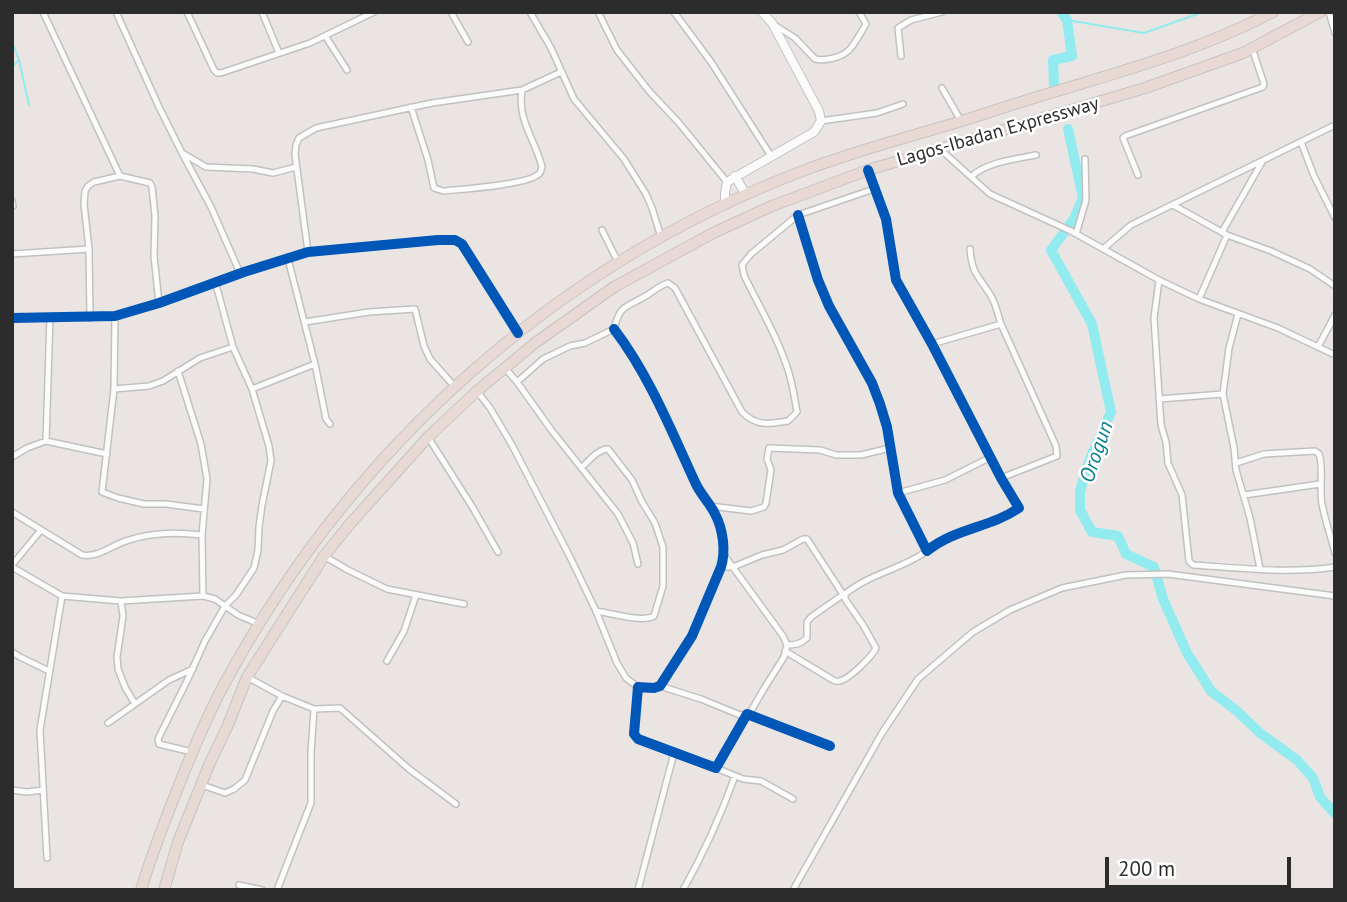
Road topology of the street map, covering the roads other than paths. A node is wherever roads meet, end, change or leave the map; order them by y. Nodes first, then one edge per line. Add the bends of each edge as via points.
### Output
1 (43, 12) edge
2 (116, 12) edge
3 (187, 12) edge
4 (262, 12) edge
5 (374, 12) edge
6 (452, 12) edge
7 (530, 12) edge
8 (598, 12) edge
9 (674, 12) edge
10 (762, 12) edge
11 (859, 12) edge
12 (942, 12) edge
13 (1273, 12) edge
14 (1320, 12) edge
15 (1329, 12) edge
16 (772, 23) junction
17 (1335, 33) edge
18 (326, 37) junction
19 (468, 42) dead end
20 (1252, 48) junction
21 (279, 53) junction
22 (901, 56) dead end
23 (347, 70) dead end
24 (561, 72) junction
25 (942, 88) dead end
26 (522, 90) junction
27 (903, 104) dead end
28 (411, 107) junction
29 (821, 121) junction
30 (961, 121) junction
31 (1335, 125) edge
32 (1301, 142) junction
33 (940, 149) junction
34 (182, 153) junction
35 (1036, 155) dead end
36 (771, 156) junction
37 (1085, 159) dead end
38 (1262, 162) junction
39 (296, 167) junction
40 (868, 170) junction
41 (1138, 175) dead end
42 (120, 176) junction
43 (735, 176) junction
44 (971, 177) junction
45 (727, 181) junction
46 (874, 189) junction
47 (746, 195) junction
48 (725, 204) junction
49 (1173, 205) junction
50 (798, 215) junction
51 (1335, 218) edge
52 (602, 230) dead end
53 (1074, 233) junction
54 (1224, 234) junction
55 (661, 238) junction
56 (1103, 248) junction
57 (89, 249) junction
58 (970, 249) dead end
59 (308, 253) junction
60 (12, 254) edge
61 (288, 259) junction
62 (618, 262) junction
63 (240, 273) junction
64 (215, 281) junction
65 (1159, 281) junction
66 (1335, 286) edge
67 (1199, 299) junction
68 (159, 303) junction
69 (1238, 314) junction
70 (1335, 315) edge
71 (114, 316) junction
72 (50, 317) junction
73 (12, 318) edge
74 (90, 318) junction
75 (305, 322) junction
76 (1001, 324) junction
77 (614, 329) junction
78 (518, 333) junction
79 (932, 344) junction
80 (233, 347) junction
81 (1318, 347) junction
82 (1335, 355) edge
83 (315, 364) junction
84 (505, 368) junction
85 (178, 370) junction
86 (517, 382) junction
87 (454, 387) junction
88 (114, 389) junction
89 (252, 389) junction
90 (477, 391) junction
91 (1223, 394) junction
92 (1159, 399) junction
93 (330, 424) dead end
94 (428, 437) junction
95 (46, 441) junction
96 (890, 447) junction
97 (107, 454) junction
98 (12, 457) edge
99 (991, 457) junction
100 (1236, 463) junction
101 (581, 468) junction
102 (1001, 478) junction
103 (1320, 484) junction
104 (898, 493) junction
105 (1244, 495) junction
106 (710, 506) junction
107 (204, 509) junction
108 (12, 512) edge
109 (41, 530) junction
110 (202, 535) junction
111 (927, 551) junction
112 (498, 552) dead end
113 (1335, 553) edge
114 (324, 555) junction
115 (724, 555) junction
116 (638, 564) dead end
117 (12, 566) edge
118 (722, 567) junction
119 (733, 567) junction
120 (1335, 568) edge
121 (1260, 569) junction
122 (416, 595) junction
123 (844, 595) junction
124 (62, 596) junction
125 (203, 596) junction
126 (1335, 596) edge
127 (121, 601) junction
128 (464, 604) dead end
129 (225, 606) junction
130 (596, 611) junction
131 (259, 624) junction
132 (786, 648) junction
133 (12, 652) edge
134 (387, 661) dead end
135 (192, 669) junction
136 (49, 671) junction
137 (247, 677) junction
138 (660, 686) junction
139 (638, 687) junction
140 (282, 696) junction
141 (135, 704) junction
142 (314, 709) junction
143 (747, 714) junction
144 (108, 723) dead end
145 (830, 746) dead end
146 (192, 752) junction
147 (674, 752) junction
148 (716, 768) junction
149 (735, 775) junction
150 (201, 785) junction
151 (12, 790) edge
152 (43, 790) junction
153 (793, 799) dead end
154 (456, 804) dead end
155 (47, 858) dead end
156 (239, 885) dead end
157 (141, 890) edge
158 (164, 890) edge
159 (262, 890) edge
160 (277, 890) edge
161 (638, 890) edge
162 (684, 890) edge
163 (793, 890) edge

1 - 42 street
2 - 34 street
3 - 21 street via 217,73
4 - 21 street
5 - 18 street
6 - 19 street
7 - 24 street
8 - 45 street via 617,50
9 - 36 street
10 - 16 street
11 - 16 street via 866,24 850,50 820,60
12 - 22 street via 898,28
13 - 30 highway, Lagos-Ibadan Expressway via 1184,52
14 - 20 highway, Lagos-Ibadan Expressway
15 - 17 street
16 - 29 street
18 - 21 street
18 - 23 street
20 - 33 highway, Lagos-Ibadan Expressway via 1145,88
20 - 41 street via 1263,87 1123,138
24 - 26 street
24 - 55 street via 574,99 639,182
25 - 30 street
26 - 28 street
26 - 28 street via 521,110 542,167 535,177 505,184 443,191 434,188
27 - 29 street via 877,113
28 - 39 street via 304,133 296,145
29 - 36 street via 814,132
30 - 47 highway, Lagos-Ibadan Expressway via 875,146
31 - 32 street
32 - 38 street
32 - 51 street
33 - 40 highway, Lagos-Ibadan Expressway
33 - 44 street
34 - 39 street via 206,167 273,173
34 - 63 street
35 - 44 street via 991,165
36 - 43 street
37 - 53 street via 1086,200
38 - 49 street
38 - 54 street
39 - 59 street
40 - 46 street
40 - 84 highway, Lagos-Ibadan Expressway via 713,233 614,287
42 - 57 street via 94,182 85,191
42 - 68 street via 152,187
43 - 45 street
43 - 47 street
44 - 53 street via 990,194
45 - 48 street
46 - 50 street
46 - 79 street via 886,219 896,281
47 - 48 highway, Lagos-Ibadan Expressway
48 - 55 highway, Lagos-Ibadan Expressway
49 - 54 street
49 - 56 street via 1131,226
50 - 77 street via 742,265 786,363 797,412 788,421 761,423 742,412 675,288 668,283 631,302
50 - 96 street via 823,293 872,383
52 - 62 street
53 - 56 street
54 - 66 street via 1271,251
54 - 67 street
55 - 62 highway, Lagos-Ibadan Expressway
56 - 65 street
57 - 60 street
57 - 74 street
58 - 76 street via 972,270 991,296
59 - 61 street
59 - 78 street via 438,240 460,242
61 - 63 street
61 - 75 street
62 - 78 highway, Lagos-Ibadan Expressway
63 - 64 street
64 - 68 street
64 - 80 street
65 - 67 street
65 - 92 street via 1154,318
67 - 69 street
68 - 71 street
69 - 81 street
69 - 91 street
70 - 81 street
71 - 74 street
71 - 88 street
72 - 73 street
72 - 74 street
72 - 95 street
75 - 83 street
75 - 87 street via 415,309 430,359
76 - 79 street
76 - 102 street via 1055,442 1057,456
77 - 86 street via 543,359
77 - 106 street via 657,399 696,486
78 - 87 highway, Lagos-Ibadan Expressway
79 - 99 street
80 - 85 street
80 - 89 street
81 - 82 street
83 - 89 street
83 - 93 street
84 - 86 street
84 - 90 highway, Lagos-Ibadan Expressway
85 - 88 street via 149,386
85 - 107 street via 205,464
86 - 101 street
87 - 131 highway, Lagos-Ibadan Expressway via 357,487
88 - 97 street
89 - 129 street via 271,461 254,568
90 - 94 highway, Lagos-Ibadan Expressway
90 - 130 street via 512,445
91 - 92 street
91 - 100 street
92 - 121 street via 1168,463 1182,495 1189,561 1193,565
94 - 112 street
94 - 114 highway, Lagos-Ibadan Expressway
95 - 97 street
95 - 98 street
96 - 104 street
96 - 106 street via 861,456 769,448 771,470 764,507 751,511
97 - 107 street via 102,492 144,504
99 - 102 street
99 - 104 street via 945,480
100 - 103 street via 1264,454 1315,451 1321,457
100 - 105 street
101 - 116 street via 623,522
101 - 130 street via 608,449 632,480 663,547 663,586 654,616
102 - 111 street via 1019,508 959,532
103 - 105 street
103 - 113 street
104 - 111 street
105 - 121 street
106 - 115 street via 719,524
107 - 110 street
108 - 109 street
109 - 110 street via 89,556 158,533
109 - 117 street
110 - 125 street
111 - 123 street
114 - 122 street via 387,589
114 - 137 highway, Lagos-Ibadan Expressway
115 - 118 street
115 - 119 street
117 - 124 street
118 - 119 street
118 - 138 street via 692,636
119 - 123 street via 807,539
119 - 132 street via 779,630
120 - 121 street
122 - 128 street
122 - 134 street
123 - 132 street via 811,617 803,642
123 - 132 street via 876,648 850,676 833,681
124 - 127 street
124 - 136 street
125 - 127 street
125 - 129 street
126 - 163 street via 1168,574 1126,575 1062,588 1010,610 973,632 918,679
127 - 141 street via 118,669
129 - 131 street
129 - 135 street
130 - 139 street via 617,663
131 - 146 highway, Lagos-Ibadan Expressway
132 - 143 street
133 - 136 street
135 - 141 street
135 - 146 street via 158,739 159,744
136 - 152 street via 40,730
137 - 140 street
137 - 150 highway, Lagos-Ibadan Expressway
138 - 139 street
138 - 143 street
139 - 147 street via 634,734
140 - 142 street
140 - 150 street via 245,780 225,793
141 - 144 street
142 - 154 street via 340,708
142 - 160 street via 311,803
143 - 145 street
143 - 148 street
146 - 157 highway, Lagos-Ibadan Expressway
147 - 148 street
147 - 161 street
148 - 149 street
149 - 153 street via 761,781
149 - 162 street
150 - 158 highway, Lagos-Ibadan Expressway
151 - 152 street
152 - 155 street
156 - 159 street

